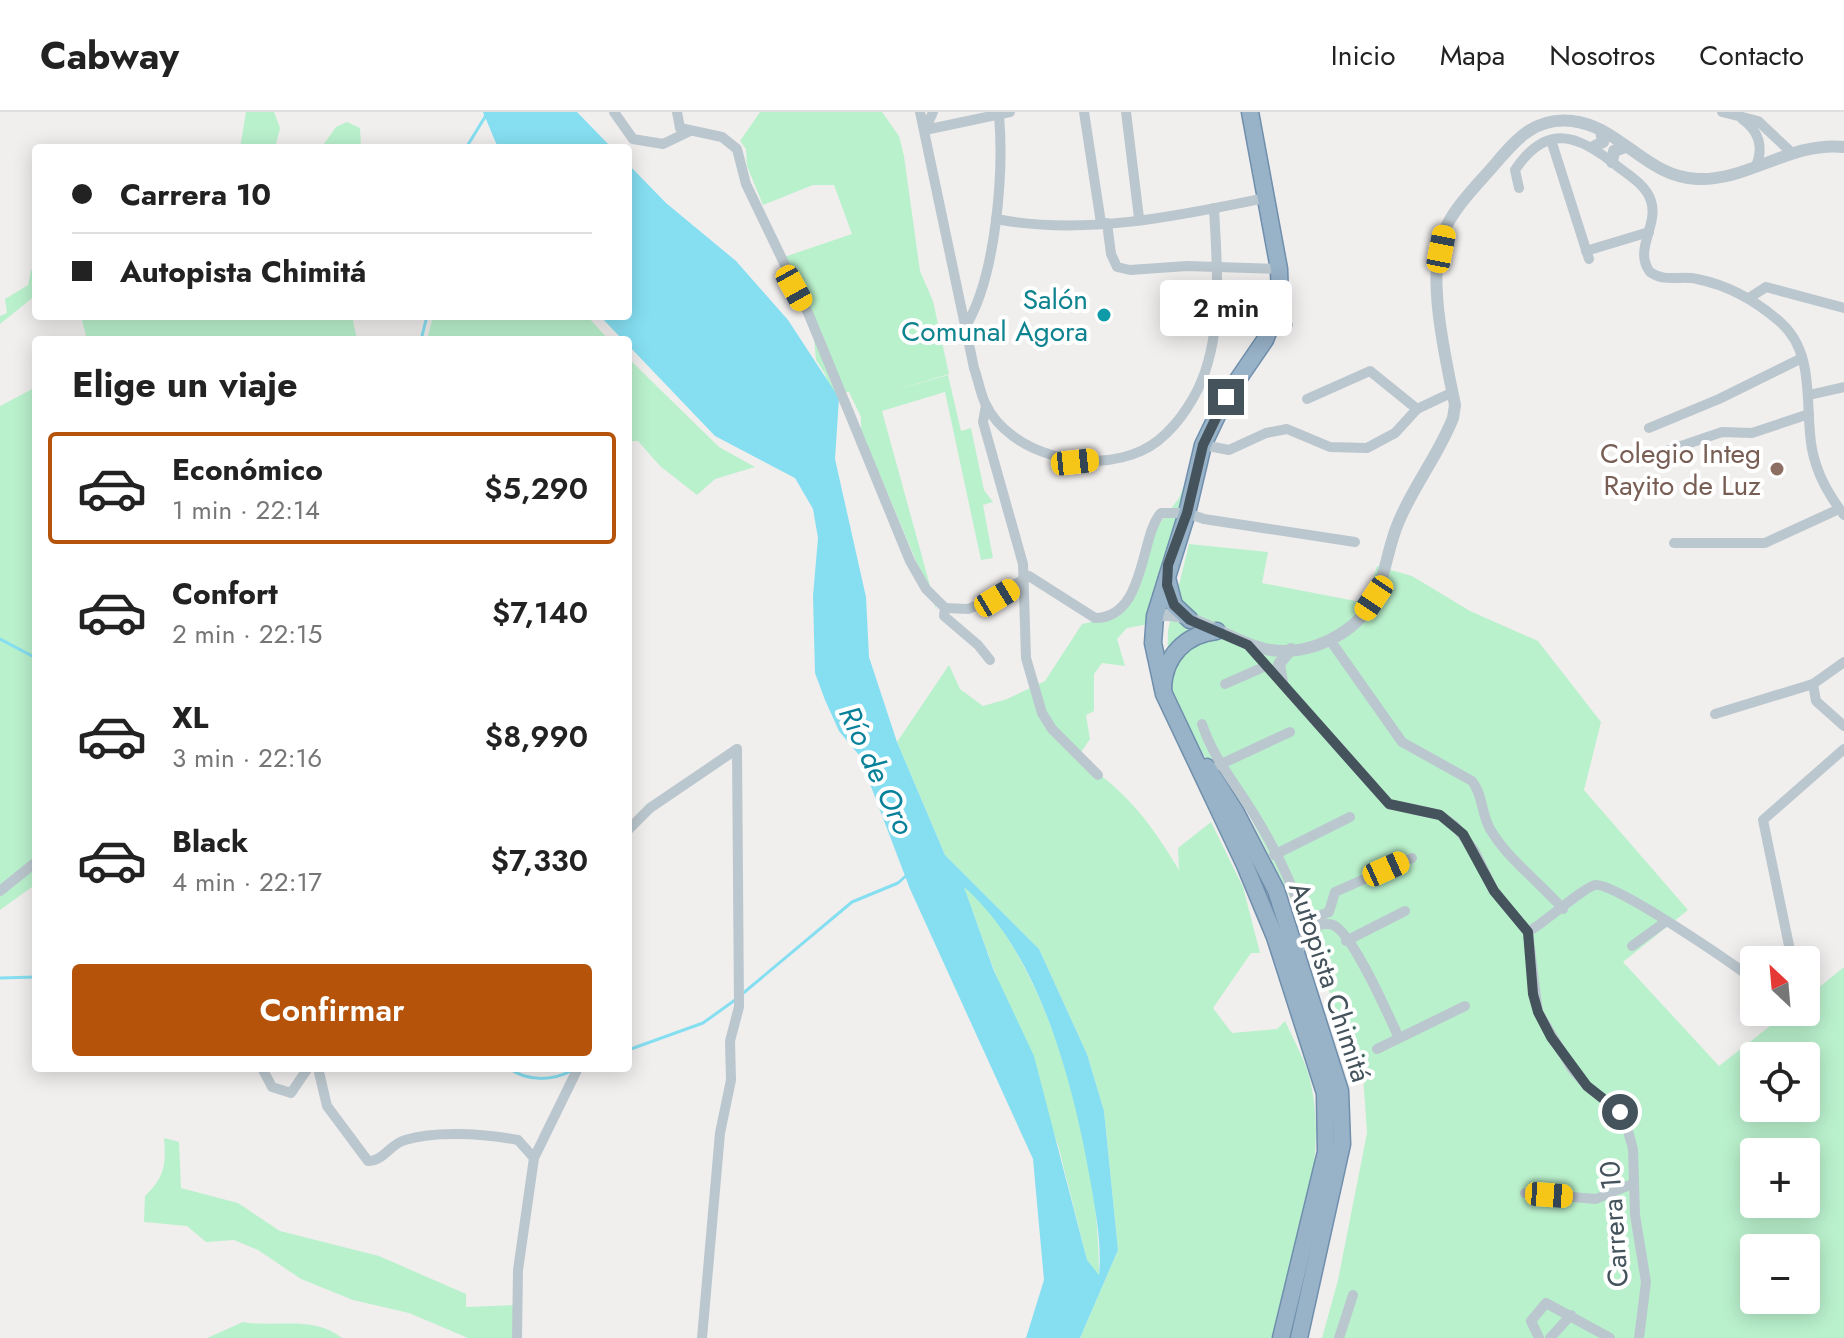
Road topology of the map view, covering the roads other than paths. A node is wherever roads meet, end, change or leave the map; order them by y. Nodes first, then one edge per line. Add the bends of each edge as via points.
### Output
1 (614, 112) edge
2 (677, 112) edge
3 (920, 112) edge
4 (933, 112) edge
5 (1010, 112) edge
6 (1084, 112) edge
7 (1126, 112) edge
8 (1250, 112) edge
9 (1722, 112) edge
10 (999, 115) junction
11 (1741, 118) junction
12 (925, 130) junction
13 (1601, 130) junction
14 (688, 132) junction
15 (1551, 140) junction
16 (1593, 147) junction
17 (1625, 147) junction
18 (1844, 147) edge
19 (1792, 153) junction
20 (1612, 162) junction
21 (1756, 166) junction
22 (1519, 188) dead end
23 (1265, 198) junction
24 (1214, 208) junction
25 (1139, 218) junction
26 (996, 219) junction
27 (1104, 223) junction
28 (1649, 232) junction
29 (1217, 267) junction
30 (1279, 269) junction
31 (1749, 298) junction
32 (1844, 308) edge
33 (967, 324) junction
34 (1802, 358) junction
35 (1844, 387) edge
36 (1453, 392) junction
37 (1809, 395) junction
38 (1307, 399) dead end
39 (986, 405) junction
40 (1417, 409) junction
41 (1809, 414) junction
42 (1649, 428) dead end
43 (1203, 445) junction
44 (1643, 459) dead end
45 (1842, 512) edge
46 (1187, 513) junction
47 (1355, 542) dead end
48 (1674, 543) dead end
49 (1168, 565) junction
50 (1023, 579) junction
51 (945, 608) junction
52 (1155, 616) junction
53 (1190, 620) junction
54 (1217, 631) junction
55 (1330, 640) junction
56 (1248, 645) junction
57 (1291, 649) junction
58 (990, 660) dead end
59 (1844, 662) edge
60 (1266, 666) junction
61 (1282, 682) junction
62 (1225, 684) dead end
63 (1813, 684) junction
64 (1164, 694) junction
65 (1715, 714) dead end
66 (1202, 724) dead end
67 (1844, 726) edge
68 (1290, 732) dead end
69 (1844, 749) edge
70 (1195, 754) junction
71 (1219, 765) junction
72 (1098, 775) dead end
73 (1350, 817) dead end
74 (632, 826) edge
75 (1274, 855) junction
76 (1412, 858) dead end
77 (32, 865) edge
78 (0, 891) edge
79 (1563, 909) junction
80 (1405, 911) dead end
81 (1665, 922) junction
82 (1305, 926) junction
83 (1528, 932) junction
84 (1346, 941) junction
85 (1632, 946) dead end
86 (1789, 946) edge
87 (1298, 953) junction
88 (1740, 971) edge
89 (1465, 1006) dead end
90 (1399, 1038) junction
91 (1377, 1049) dead end
92 (264, 1072) edge
93 (305, 1072) edge
94 (319, 1072) edge
95 (576, 1072) edge
96 (534, 1158) junction
97 (1632, 1184) junction
98 (1525, 1193) dead end
99 (1353, 1295) dead end
100 (1571, 1315) junction
101 (517, 1338) edge
102 (702, 1338) edge
103 (1281, 1338) edge
104 (1299, 1338) edge
105 (1339, 1338) edge
106 (1539, 1338) edge
107 (1550, 1338) edge
108 (1610, 1338) edge
109 (1639, 1338) edge

1 - 14 street via 633,139 643,142 663,144
2 - 14 street via 680,128
3 - 12 street
4 - 12 street
5 - 10 street
6 - 27 street
7 - 25 street
8 - 23 highway, Autopista Chimitá
9 - 11 street
10 - 12 street
10 - 26 street
11 - 19 street via 1762,123
11 - 21 street via 1759,141
12 - 33 street
13 - 16 street via 1603,142
13 - 17 street
13 - 36 street via 1569,120 1527,130 1445,227 1438,311
14 - 51 street via 722,137 737,149 746,184 816,329 910,561
15 - 16 street via 1575,138
15 - 22 street via 1532,149 1516,167
15 - 28 street via 1587,255
16 - 20 street
17 - 20 street via 1614,151
17 - 21 street via 1662,171 1690,179
18 - 19 street
19 - 21 street
20 - 28 street via 1649,195 1654,211
23 - 24 street
23 - 30 highway, Autopista Chimitá
24 - 25 street
24 - 29 street
25 - 27 street
26 - 27 street
26 - 33 street via 979,303
27 - 29 street via 1117,267
28 - 31 street via 1643,259 1653,274 1701,279
29 - 30 street
29 - 39 street via 1215,322 1199,388 1169,431 1143,451 1075,462 1038,450
30 - 43 highway, Autopista Chimitá via 1281,322 1219,409
31 - 32 street via 1766,287
31 - 34 street via 1784,325
33 - 39 street
34 - 37 street
34 - 42 street
35 - 37 street
36 - 40 street
36 - 55 street via 1449,429 1399,519 1374,598 1349,628
37 - 41 street
38 - 40 street via 1370,371
39 - 50 street via 983,422 1007,496
40 - 43 street via 1385,441 1367,448 1330,447 1287,429 1229,450
41 - 44 street via 1752,433 1722,432
41 - 45 street via 1814,458 1825,490
43 - 46 highway, Autopista Chimitá
45 - 48 street via 1765,543
46 - 47 street
46 - 49 highway, Autopista Chimitá
46 - 50 street via 1157,517 1140,576 1122,607 1107,618 1095,618 1037,579
49 - 52 highway, Autopista Chimitá
49 - 53 highway via 1171,598
50 - 51 street via 968,609
50 - 72 street via 1026,658 1042,713
51 - 58 street via 944,616
52 - 53 street
52 - 64 highway, Autopista Chimitá via 1154,660
53 - 54 street
54 - 56 street
54 - 64 highway via 1195,636 1177,650 1166,670
55 - 57 street
55 - 79 street via 1402,742 1472,781 1490,828 1524,872
56 - 57 street
56 - 60 street
57 - 61 street via 1279,664
59 - 63 street
60 - 61 street
60 - 62 street
61 - 83 street via 1389,804 1440,815 1455,826 1494,891
63 - 65 street
63 - 67 street via 1816,701
64 - 70 highway, Autopista Chimitá
66 - 71 street
68 - 71 street
69 - 86 street via 1763,820
70 - 87 highway, Autopista Chimitá via 1220,785 1258,852
70 - 103 highway, Autopista Chimitá via 1275,937 1325,1093 1326,1152
71 - 75 street via 1246,801
73 - 75 street
74 - 102 street via 737,749 739,1007 730,1041 731,1080 720,1133
75 - 82 street
76 - 82 street via 1335,892 1329,912
77 - 78 street
79 - 81 street via 1592,886 1603,885
79 - 83 street
80 - 84 street
81 - 85 street
81 - 88 street
82 - 84 street via 1331,924
82 - 87 street
83 - 97 street, Carrera 10 via 1538,1012 1572,1069 1620,1112 1633,1149
84 - 90 street via 1368,972
87 - 104 highway, Autopista Chimitá via 1335,1067 1342,1127
89 - 90 street
90 - 91 street
92 - 93 street via 272,1087 291,1093
94 - 96 street via 327,1106 368,1161 405,1140 469,1135 518,1140
95 - 96 street
96 - 101 street via 518,1270
97 - 98 street via 1596,1199
97 - 109 street, Carrera 10 via 1646,1282
99 - 105 street
100 - 106 street via 1546,1303 1531,1321
100 - 107 street
100 - 108 street

